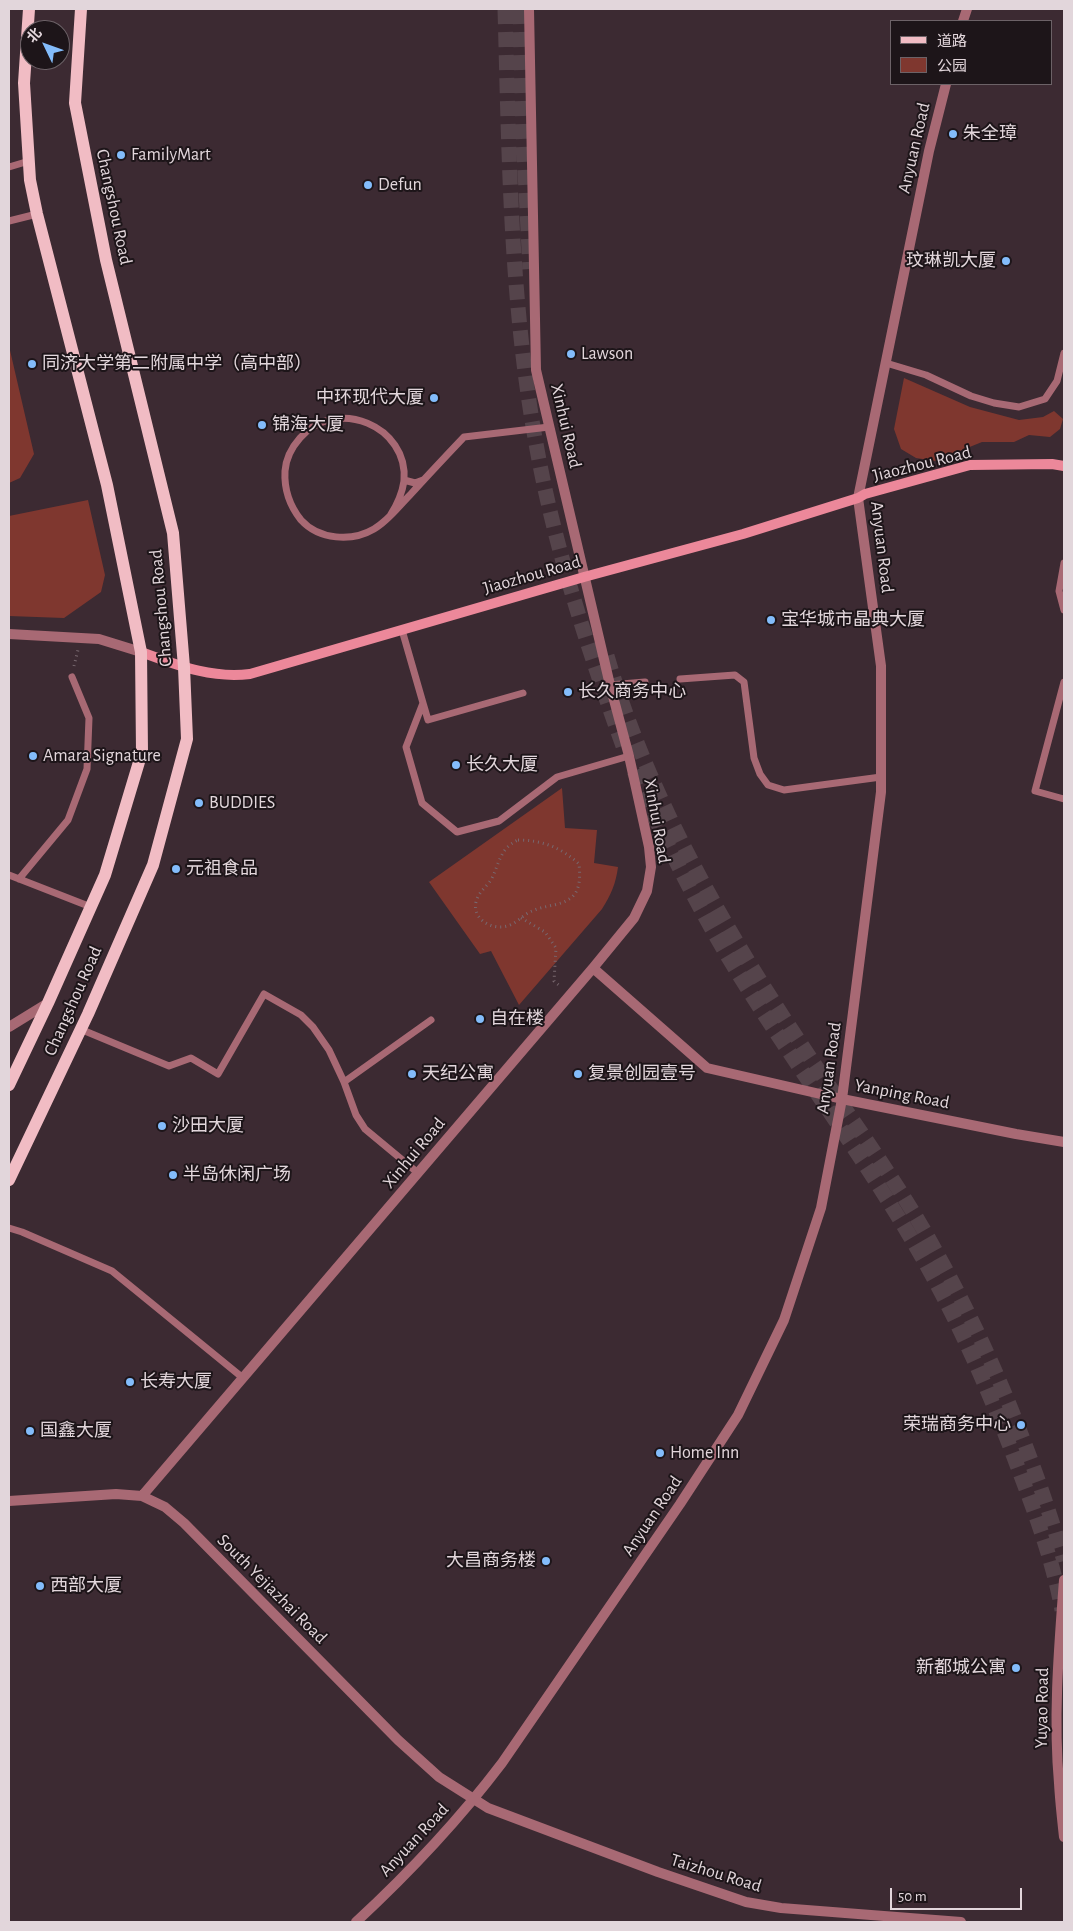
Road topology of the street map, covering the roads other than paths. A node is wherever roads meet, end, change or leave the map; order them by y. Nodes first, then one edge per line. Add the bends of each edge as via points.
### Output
1 (29, 9) edge
2 (81, 9) edge
3 (529, 9) edge
4 (946, 85) edge
5 (29, 161) junction
6 (9, 167) edge
7 (37, 214) junction
8 (9, 221) edge
9 (1064, 353) edge
10 (886, 363) junction
11 (549, 427) junction
12 (1064, 466) edge
13 (404, 480) junction
14 (423, 480) junction
15 (858, 498) junction
16 (390, 516) junction
17 (1064, 564) edge
18 (584, 577) junction
19 (1064, 610) edge
20 (402, 630) junction
21 (9, 634) edge
22 (141, 652) junction
23 (184, 667) junction
24 (72, 677) road end
25 (680, 679) dead end
26 (645, 682) dead end
27 (1064, 682) edge
28 (610, 685) junction
29 (523, 693) dead end
30 (423, 703) junction
31 (629, 756) junction
32 (881, 777) junction
33 (1064, 799) edge
34 (9, 875) edge
35 (19, 879) junction
36 (91, 907) junction
37 (594, 968) junction
38 (48, 1002) junction
39 (431, 1020) dead end
40 (9, 1027) edge
41 (80, 1029) junction
42 (344, 1082) junction
43 (9, 1085) edge
44 (842, 1099) junction
45 (1064, 1142) edge
46 (418, 1173) junction
47 (9, 1180) edge
48 (9, 1228) edge
49 (244, 1378) junction
50 (142, 1496) junction
51 (9, 1501) edge
52 (1064, 1580) edge
53 (474, 1800) junction
54 (1064, 1836) edge
55 (356, 1922) edge
56 (961, 1922) edge

1 - 5 main road, Changshou Road via 24,83
2 - 23 main road, Changshou Road via 75,103 106,260 173,533
3 - 11 street, Xinhui Road via 536,370
4 - 10 street, Anyuan Road via 929,151
5 - 6 lane
5 - 7 main road, Changshou Road
7 - 8 lane
7 - 22 main road, Changshou Road via 107,485
9 - 10 lane via 1057,381 1045,400 1019,407 971,396 926,375
10 - 15 street, Anyuan Road
11 - 14 lane via 464,436
11 - 18 street, Xinhui Road
12 - 15 street, Jiaozhou Road via 970,466
13 - 14 lane via 415,483
13 - 16 lane via 400,499
13 - 16 lane via 402,461 394,444 380,429 363,420 323,421 306,431 293,446 285,465 284,486 290,505 302,521 319,532 338,537 357,536 375,529
14 - 16 lane
15 - 18 street, Jiaozhou Road via 743,534
15 - 32 street, Anyuan Road via 881,666
17 - 19 lane via 1059,591
18 - 20 street, Jiaozhou Road
18 - 28 street, Xinhui Road
20 - 23 street, Jiaozhou Road via 250,674 221,676
20 - 30 lane
21 - 22 street, Jiaozhou Road via 99,639
22 - 23 street, Jiaozhou Road
22 - 36 main road, Changshou Road via 142,752 105,875
23 - 41 main road, Changshou Road via 187,739 153,865
24 - 35 lane via 89,718 87,769 68,820
25 - 32 lane via 735,675 744,682 754,758 768,785 784,790
26 - 28 lane
27 - 33 lane via 1035,791
28 - 31 street, Xinhui Road
29 - 30 lane via 428,720
30 - 31 lane via 406,747 422,803 457,832 498,821 557,777
31 - 37 street, Xinhui Road via 649,848 648,891 634,918
32 - 44 street, Anyuan Road
34 - 35 lane
35 - 36 lane
36 - 38 main road, Changshou Road
37 - 44 street, Yanping Road via 707,1068
37 - 46 street, Xinhui Road
38 - 40 street
38 - 43 main road, Changshou Road
39 - 42 lane
41 - 42 lane via 169,1066 191,1058 218,1074 264,994 301,1015 313,1027 329,1050
41 - 47 main road, Changshou Road
42 - 46 lane via 356,1115 366,1130
44 - 45 street, Yanping Road
44 - 53 street, Anyuan Road via 821,1208 784,1320 738,1415 631,1576
46 - 49 street, Xinhui Road
48 - 49 lane via 112,1271
49 - 50 street, Xinhui Road
50 - 51 street, South Yejiazhai Road via 116,1494
50 - 53 street, South Yejiazhai Road via 165,1507 184,1523 398,1740 439,1777
52 - 54 street, Yuyao Road via 1057,1728
53 - 55 street, Anyuan Road
53 - 56 street, Taizhou Road via 518,1821 746,1902 781,1908

